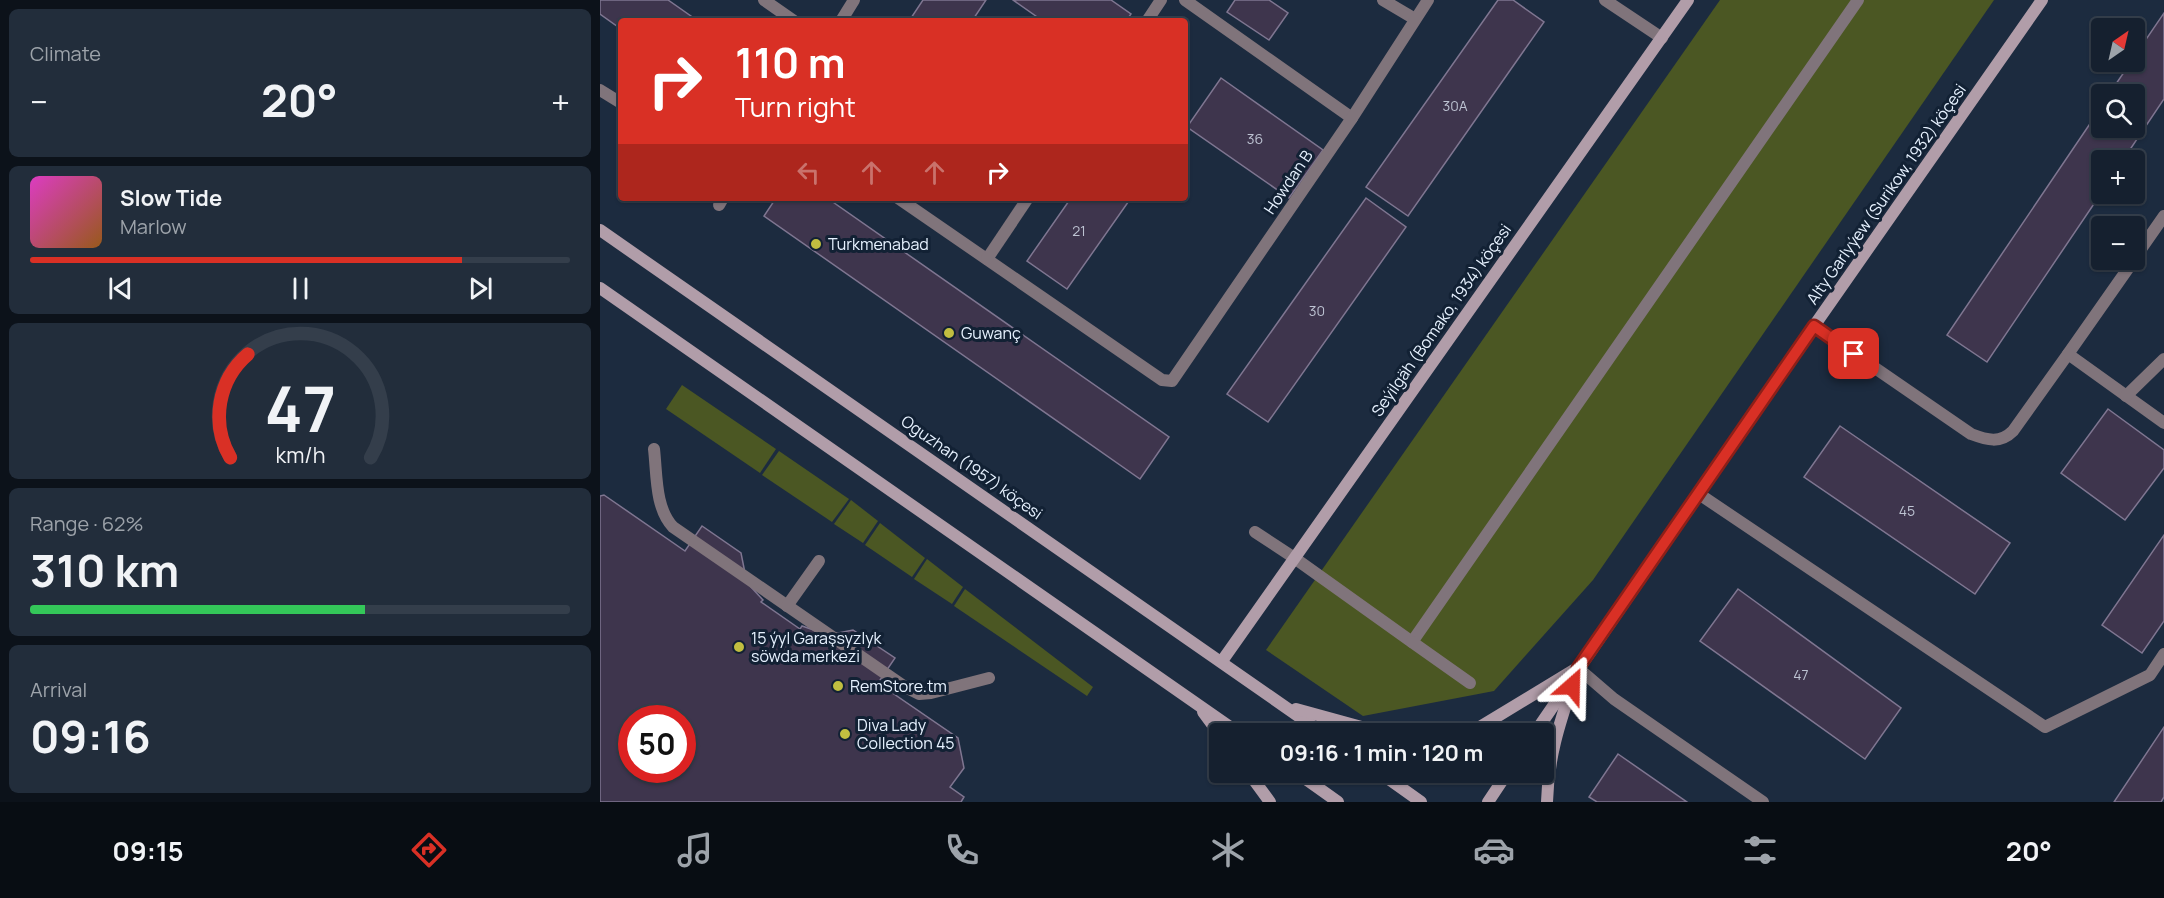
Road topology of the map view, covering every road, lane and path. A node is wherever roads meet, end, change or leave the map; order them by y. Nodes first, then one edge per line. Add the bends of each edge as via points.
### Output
1 (764, 0) edge
2 (854, 0) edge
3 (1161, 0) edge
4 (1185, 0) edge
5 (1383, 0) edge
6 (1428, 0) edge
7 (1605, 0) edge
8 (1689, 0) edge
9 (1858, 0) edge
10 (2042, 0) edge
11 (790, 18) edge
12 (843, 18) edge
13 (1149, 18) edge
14 (1415, 20) junction
15 (1662, 38) junction
16 (600, 90) edge
17 (618, 101) edge
18 (1352, 118) junction
19 (906, 201) edge
20 (1026, 201) edge
21 (2164, 216) edge
22 (600, 230) edge
23 (2145, 243) edge
24 (987, 259) junction
25 (2126, 270) edge
26 (600, 288) edge
27 (1814, 326) junction
28 (2068, 354) junction
29 (2164, 360) edge
30 (2126, 396) junction
31 (2164, 423) edge
32 (654, 449) dead end
33 (1699, 494) junction
34 (1255, 532) dead end
35 (1293, 557) junction
36 (819, 561) dead end
37 (788, 606) junction
38 (1412, 642) junction
39 (2164, 654) edge
40 (1222, 661) junction
41 (1578, 668) junction
42 (989, 678) dead end
43 (1470, 682) dead end
44 (1195, 702) junction
45 (1287, 707) junction
46 (1211, 723) edge
47 (1225, 723) edge
48 (1309, 723) edge
49 (1341, 723) edge
50 (1486, 723) edge
51 (1541, 723) edge
52 (1256, 783) edge
53 (1311, 783) edge
54 (1394, 783) edge
55 (1501, 783) edge
56 (1270, 802) edge
57 (1338, 802) edge
58 (1420, 802) edge
59 (1488, 802) edge
60 (1547, 802) edge
61 (1763, 802) edge

1 - 11 street
2 - 12 street
3 - 13 street
4 - 18 street
5 - 14 street
6 - 14 street, Howdan B
7 - 15 street
8 - 15 main road, Seýilgäh (Bomako, 1934) köçesi
9 - 38 street
10 - 27 main road, Alty Garlyýew (Surikow, 1932) köçesi
14 - 18 street, Howdan B
15 - 35 main road, Seýilgäh (Bomako, 1934) köçesi
16 - 17 street
18 - 24 street, Howdan B via 1172,381 1162,380
19 - 24 street
20 - 24 street
21 - 23 street
22 - 40 main road, Oguzhan (1957) köçesi
25 - 28 street
26 - 44 main road
27 - 28 street via 1985,440 2007,438 2013,432
27 - 33 main road, Alty Garlyýew (Surikow, 1932) köçesi
28 - 30 street
29 - 30 street
30 - 31 street
32 - 37 street via 664,518
33 - 39 street via 2045,727 2150,675
33 - 41 main road, Alty Garlyýew (Surikow, 1932) köçesi
34 - 35 street
35 - 38 street
35 - 40 main road, Seýilgäh (Bomako, 1934) köçesi
36 - 37 street
37 - 42 street via 919,694
38 - 43 street
40 - 45 main road, Oguzhan (1957) köçesi
41 - 50 main road
41 - 51 main road, Alty Garlyýew (Surikow, 1932) köçesi
41 - 60 main road via 1549,761
41 - 61 street via 1614,699
44 - 46 main road
44 - 47 main road
45 - 48 main road, Oguzhan (1957) köçesi
45 - 49 main road
52 - 56 main road
53 - 57 main road
54 - 58 main road
55 - 59 main road

